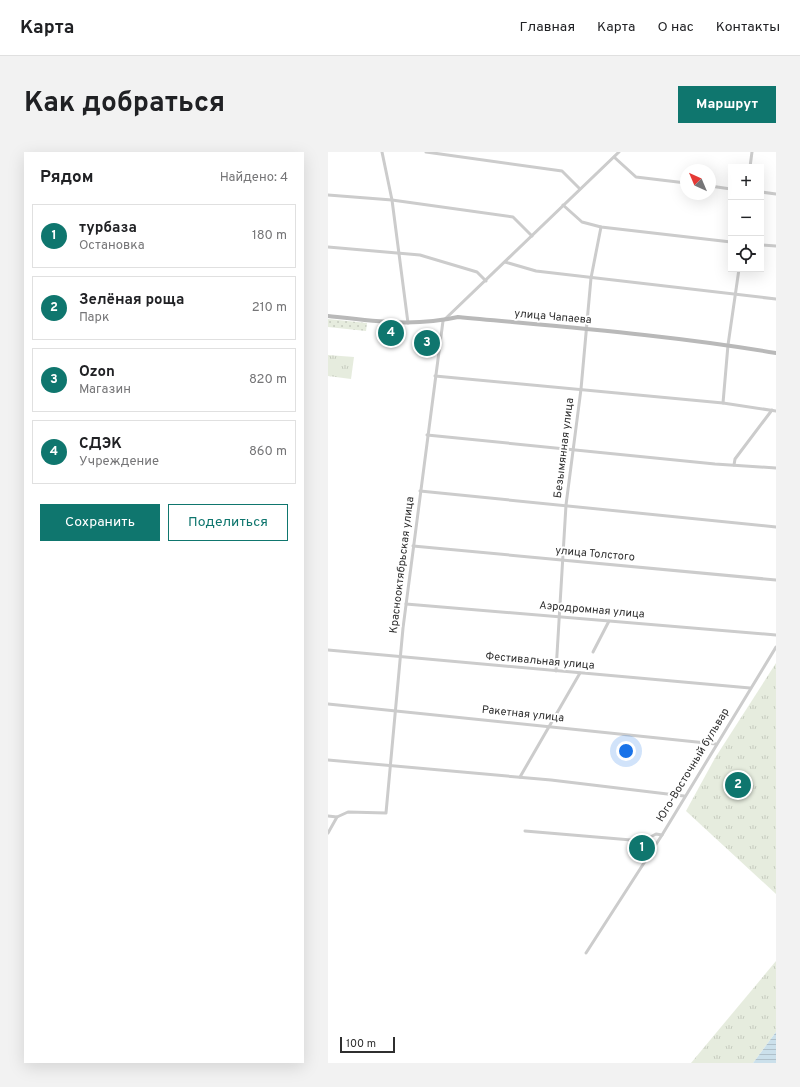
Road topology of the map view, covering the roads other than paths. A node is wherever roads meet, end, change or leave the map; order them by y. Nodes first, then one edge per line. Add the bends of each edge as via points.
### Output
1 (382, 152) edge
2 (426, 152) edge
3 (463, 152) edge
4 (619, 152) edge
5 (752, 152) edge
6 (463, 157) junction
7 (614, 157) junction
8 (750, 164) edge
9 (680, 182) edge
10 (716, 187) edge
11 (580, 188) junction
12 (728, 189) edge
13 (764, 192) edge
14 (776, 194) edge
15 (328, 195) edge
16 (392, 200) junction
17 (563, 206) junction
18 (601, 227) junction
19 (532, 236) junction
20 (728, 242) edge
21 (764, 244) edge
22 (776, 246) edge
23 (328, 247) edge
24 (400, 253) junction
25 (505, 262) junction
26 (739, 272) edge
27 (591, 278) junction
28 (486, 281) junction
29 (736, 294) junction
30 (776, 299) edge
31 (328, 316) edge
32 (443, 321) junction
33 (408, 323) junction
34 (586, 329) junction
35 (728, 345) junction
36 (776, 353) edge
37 (436, 376) junction
38 (581, 389) junction
39 (723, 403) junction
40 (774, 410) edge
41 (428, 435) junction
42 (573, 449) junction
43 (734, 465) junction
44 (776, 468) edge
45 (420, 491) junction
46 (566, 505) junction
47 (776, 527) edge
48 (413, 546) junction
49 (562, 561) junction
50 (776, 580) edge
51 (406, 604) junction
52 (559, 616) junction
53 (609, 621) junction
54 (776, 635) edge
55 (776, 647) edge
56 (328, 650) edge
57 (593, 652) dead end
58 (401, 657) junction
59 (556, 671) junction
60 (580, 673) junction
61 (750, 688) junction
62 (328, 704) edge
63 (396, 710) junction
64 (550, 726) junction
65 (716, 744) junction
66 (328, 760) edge
67 (392, 766) junction
68 (520, 777) junction
69 (684, 796) junction
70 (328, 816) edge
71 (337, 817) junction
72 (525, 831) dead end
73 (328, 833) edge
74 (662, 835) junction
75 (643, 841) junction
76 (650, 853) junction
77 (586, 953) dead end

1 - 16 street
2 - 6 street
3 - 6 street
4 - 7 street
5 - 8 street
6 - 11 street via 562,171
7 - 9 street via 636,177
7 - 11 street
10 - 12 street
11 - 17 street
13 - 14 street
15 - 16 street
16 - 19 street via 513,217
16 - 24 street
17 - 18 street via 582,222
17 - 19 street
18 - 20 street
18 - 27 street, Безымянная улица
19 - 25 street
21 - 22 street
23 - 24 street
24 - 28 street via 420,255 458,265 477,272
24 - 33 street
25 - 27 street via 536,272
25 - 28 street
26 - 29 street
27 - 29 street
27 - 34 street, Безымянная улица
28 - 32 street
29 - 30 street
29 - 35 street
31 - 33 main road, улица Чапаева
32 - 33 main road, улица Чапаева
32 - 34 main road, улица Чапаева via 458,317
32 - 37 street, Краснооктябрьская улица
34 - 35 main road, улица Чапаева
34 - 38 street, Безымянная улица
35 - 36 main road, улица Чапаева
35 - 39 street
37 - 38 street
37 - 41 street, Краснооктябрьская улица
38 - 39 street
38 - 42 street, Безымянная улица
39 - 40 street
40 - 43 street via 735,459
41 - 42 street
41 - 45 street, Краснооктябрьская улица
42 - 43 street
42 - 46 street, Безымянная улица
43 - 44 street
45 - 46 street
45 - 48 street, Краснооктябрьская улица
46 - 47 street
46 - 49 street, Безымянная улица
48 - 49 street, улица Толстого
48 - 51 street, Краснооктябрьская улица
49 - 50 street, улица Толстого
49 - 52 street, Безымянная улица
51 - 52 street, Аэродромная улица
51 - 58 street, Краснооктябрьская улица
52 - 53 street, Аэродромная улица
52 - 59 street, Безымянная улица
53 - 54 street, Аэродромная улица
53 - 57 street
55 - 61 street, Юго-Восточный бульвар
56 - 58 street, Фестивальная улица
58 - 59 street, Фестивальная улица
58 - 63 street, Краснооктябрьская улица
59 - 60 street, Фестивальная улица
60 - 61 street, Фестивальная улица
60 - 64 street
61 - 65 street, Юго-Восточный бульвар
62 - 63 street, Ракетная улица
63 - 64 street, Ракетная улица
63 - 67 street, Краснооктябрьская улица
64 - 65 street, Ракетная улица
64 - 68 street
65 - 69 street, Юго-Восточный бульвар
66 - 67 street
67 - 68 street
67 - 71 street, Краснооктябрьская улица via 386,813 348,812
68 - 69 street
69 - 74 street, Юго-Восточный бульвар
70 - 71 street
71 - 73 street
72 - 75 street
74 - 75 street via 656,834
74 - 76 street, Юго-Восточный бульвар
75 - 76 street
76 - 77 street, Юго-Восточный бульвар

